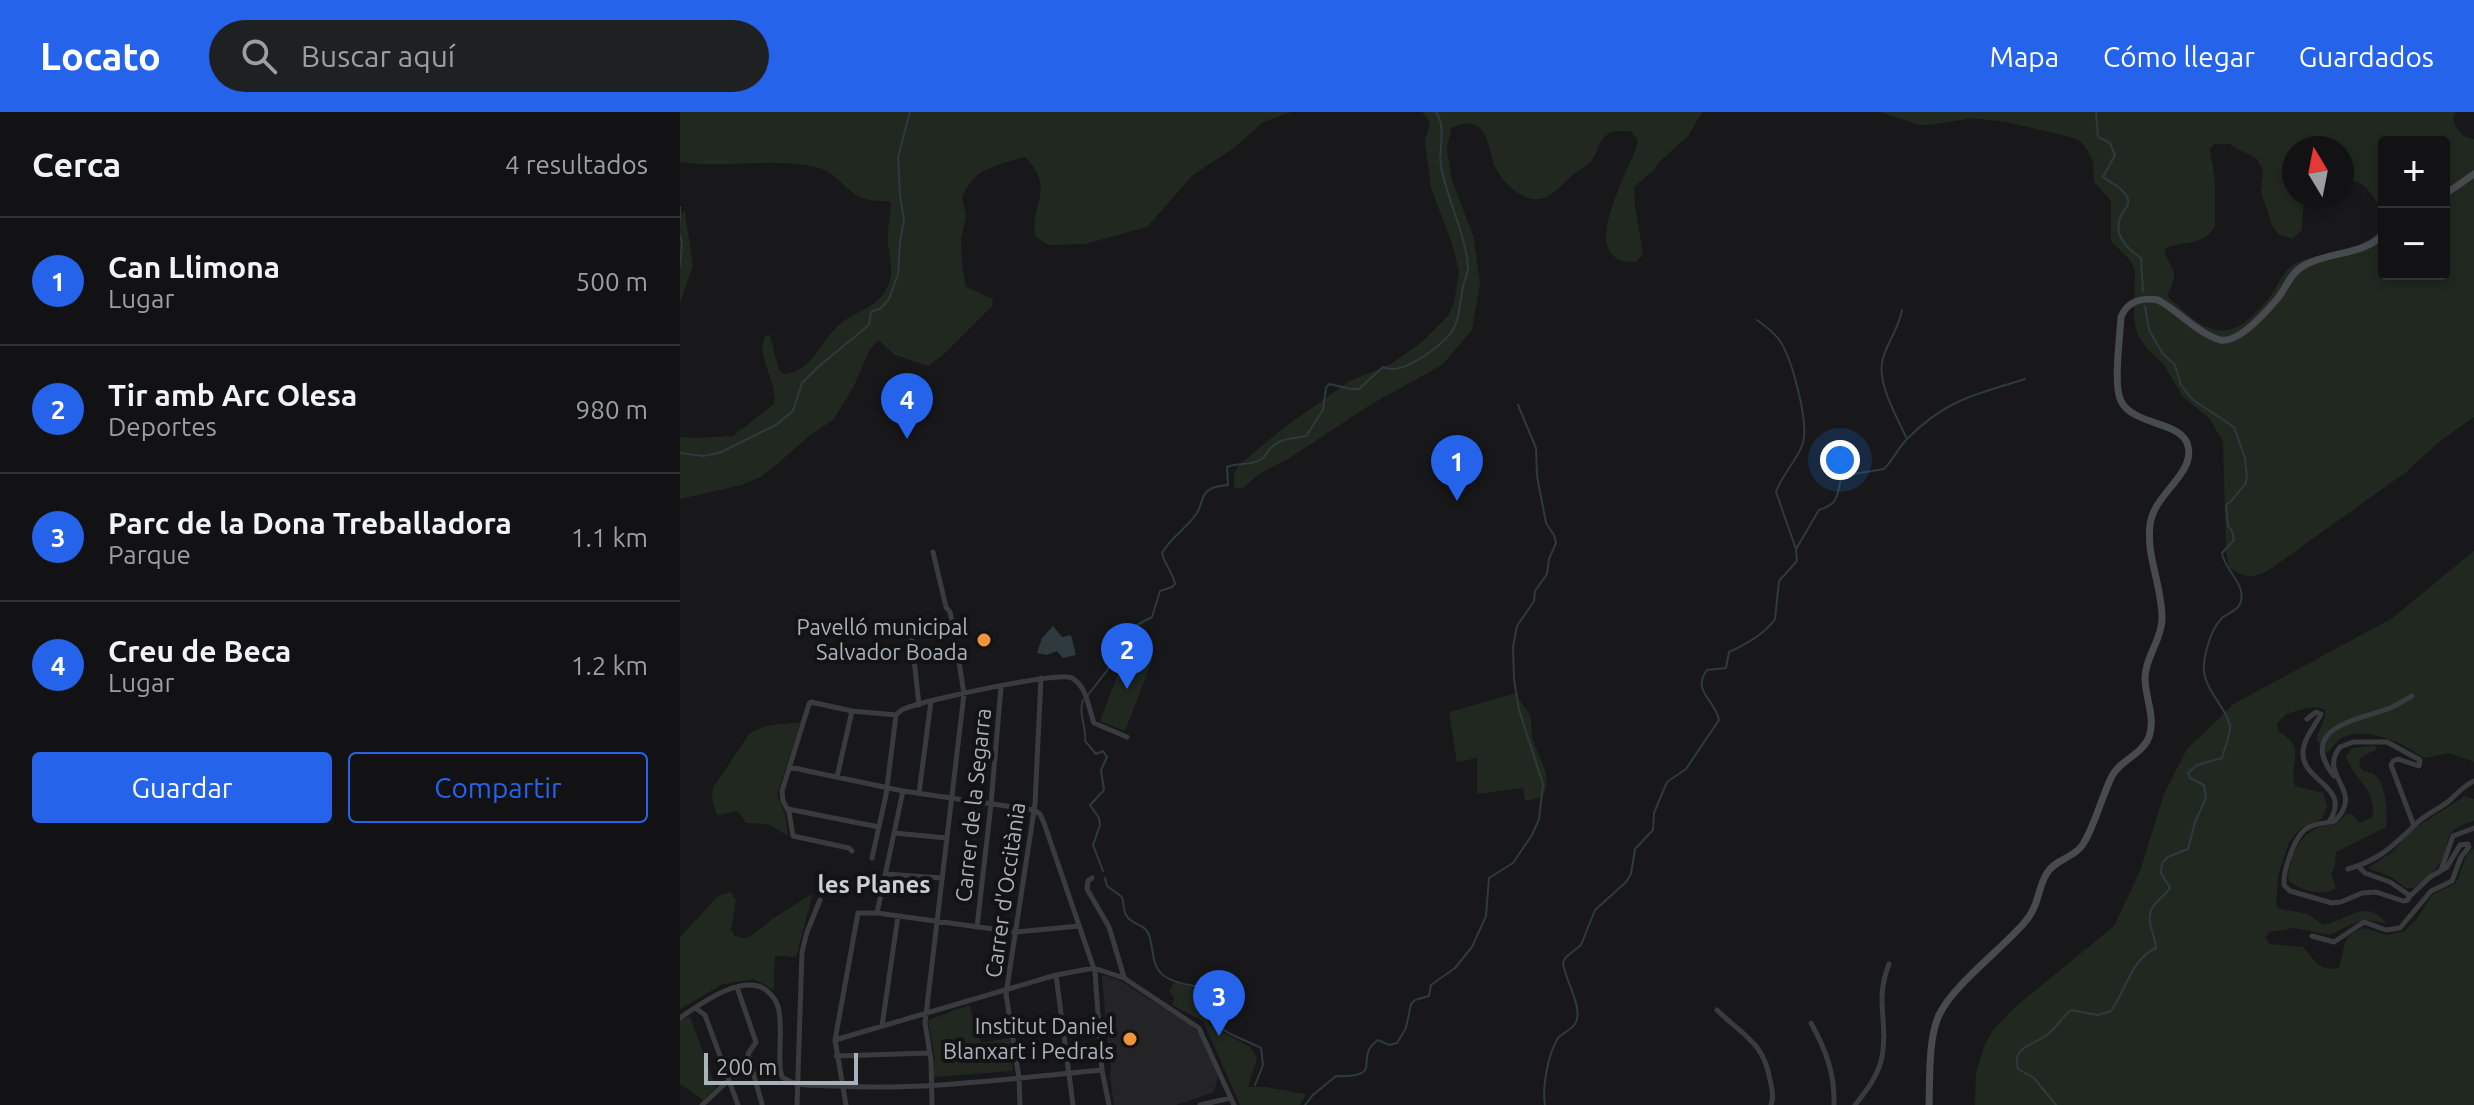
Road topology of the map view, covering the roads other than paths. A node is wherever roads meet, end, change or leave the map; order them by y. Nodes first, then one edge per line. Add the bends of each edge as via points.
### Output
1 (2474, 174) edge
2 (2450, 191) edge
3 (2378, 238) edge
4 (933, 552) dead end
5 (911, 632) dead end
6 (1041, 678) junction
7 (1001, 687) junction
8 (964, 694) junction
9 (2412, 696) dead end
10 (931, 701) junction
11 (919, 705) junction
12 (852, 711) junction
13 (896, 715) junction
14 (2307, 719) dead end
15 (1127, 737) dead end
16 (789, 767) junction
17 (837, 777) junction
18 (2337, 780) junction
19 (2474, 781) edge
20 (887, 787) junction
21 (903, 791) junction
22 (919, 793) junction
23 (952, 798) junction
24 (991, 804) junction
25 (788, 809) junction
26 (1034, 810) junction
27 (2328, 823) junction
28 (2414, 826) junction
29 (879, 827) junction
30 (2474, 828) edge
31 (894, 833) junction
32 (947, 838) junction
33 (2470, 843) edge
34 (852, 851) dead end
35 (872, 858) dead end
36 (2358, 866) junction
37 (2348, 869) dead end
38 (2441, 871) junction
39 (886, 874) junction
40 (942, 878) junction
41 (1092, 878) dead end
42 (2409, 897) junction
43 (820, 900) dead end
44 (877, 913) junction
45 (898, 916) junction
46 (938, 922) junction
47 (1079, 926) junction
48 (977, 927) junction
49 (1015, 932) junction
50 (2312, 936) dead end
51 (1889, 964) dead end
52 (1094, 968) junction
53 (1056, 975) junction
54 (1124, 978) junction
55 (737, 987) junction
56 (1007, 989) junction
57 (695, 1008) junction
58 (1717, 1010) dead end
59 (926, 1013) junction
60 (680, 1018) edge
61 (1811, 1023) dead end
62 (882, 1026) junction
63 (835, 1040) junction
64 (930, 1053) junction
65 (836, 1056) junction
66 (1102, 1070) junction
67 (1069, 1073) junction
68 (1019, 1078) junction
69 (729, 1080) junction
70 (797, 1084) junction
71 (931, 1086) junction
72 (842, 1087) junction
73 (1232, 1102) edge
74 (762, 1104) edge
75 (702, 1105) edge
76 (738, 1105) edge
77 (797, 1105) edge
78 (846, 1105) edge
79 (932, 1105) edge
80 (1020, 1105) edge
81 (1073, 1105) edge
82 (1109, 1105) edge
83 (1200, 1105) edge
84 (1771, 1105) edge
85 (1834, 1105) edge
86 (1855, 1105) edge
87 (1929, 1105) edge

1 - 2 street
3 - 87 street via 2364,248 2302,266 2267,310 2230,340 2205,333 2158,300 2138,300 2125,308 2119,398 2138,416 2179,433 2189,452 2182,474 2151,512 2162,620 2145,680 2152,718 2149,737 2113,773 2081,847 2053,865 2026,920 1944,1006 1935,1028
4 - 8 street
5 - 11 street
6 - 7 street
6 - 15 street via 1072,678 1088,700 1094,723
6 - 26 street, Carrer d'Occitània
7 - 8 street
7 - 24 street, Carrer de la Segarra
8 - 10 street
8 - 23 street
9 - 18 street via 2334,728 2323,754
10 - 11 street
10 - 22 street
11 - 13 street
12 - 13 street
12 - 16 street via 811,702
12 - 17 street
13 - 20 street
14 - 27 street via 2321,714 2303,757 2334,798
16 - 17 street
16 - 25 street via 781,794
17 - 20 street
18 - 27 street via 2347,799 2339,819
18 - 28 street via 2334,757 2349,743 2387,742 2419,759 2419,766 2398,759 2391,765
19 - 28 street
20 - 21 street
20 - 29 street
21 - 22 street
21 - 31 street
22 - 23 street
23 - 24 street
23 - 32 street
24 - 26 street
24 - 48 street, Carrer de la Segarra
25 - 29 street
25 - 34 street via 793,836
26 - 47 street via 1042,817
26 - 49 street, Carrer d'Occitània
27 - 42 street via 2303,831 2287,864 2286,888 2332,903 2371,892 2403,901
28 - 36 street via 2378,857
29 - 35 street
30 - 38 street via 2452,838
31 - 32 street
31 - 39 street
32 - 40 street
33 - 38 street via 2460,845
33 - 50 street via 2452,881 2431,891 2399,929 2364,922 2334,942
36 - 37 street
36 - 42 street
38 - 42 street
39 - 40 street
39 - 44 street
40 - 46 street
41 - 54 street via 1087,889 1109,927
43 - 70 street via 802,952
44 - 45 street
44 - 63 street via 858,913
45 - 46 street
45 - 62 street
46 - 48 street
46 - 59 street
47 - 49 street
47 - 52 street
48 - 49 street
49 - 56 street, Carrer d'Occitània
51 - 86 street via 1881,993 1882,1058 1874,1080
52 - 53 street
52 - 54 street
52 - 66 street
53 - 56 street
53 - 67 street
54 - 73 street via 1202,1031
55 - 57 street
55 - 70 street via 754,984 776,1002 782,1077
55 - 74 street via 756,1042 748,1054
56 - 59 street
56 - 68 street, Carrer d'Occitània
57 - 60 street
57 - 69 street via 705,1015
58 - 84 street via 1764,1055
59 - 62 street
59 - 64 street
61 - 85 street via 1830,1067
62 - 63 street
63 - 65 street
64 - 65 street
64 - 71 street
65 - 72 street
66 - 67 street
66 - 82 street
67 - 68 street
67 - 81 street
68 - 71 street
68 - 80 street, Carrer d'Occitània
69 - 75 street
69 - 76 street
70 - 72 street
70 - 77 street
71 - 72 street
71 - 79 street
72 - 78 street
73 - 83 street

